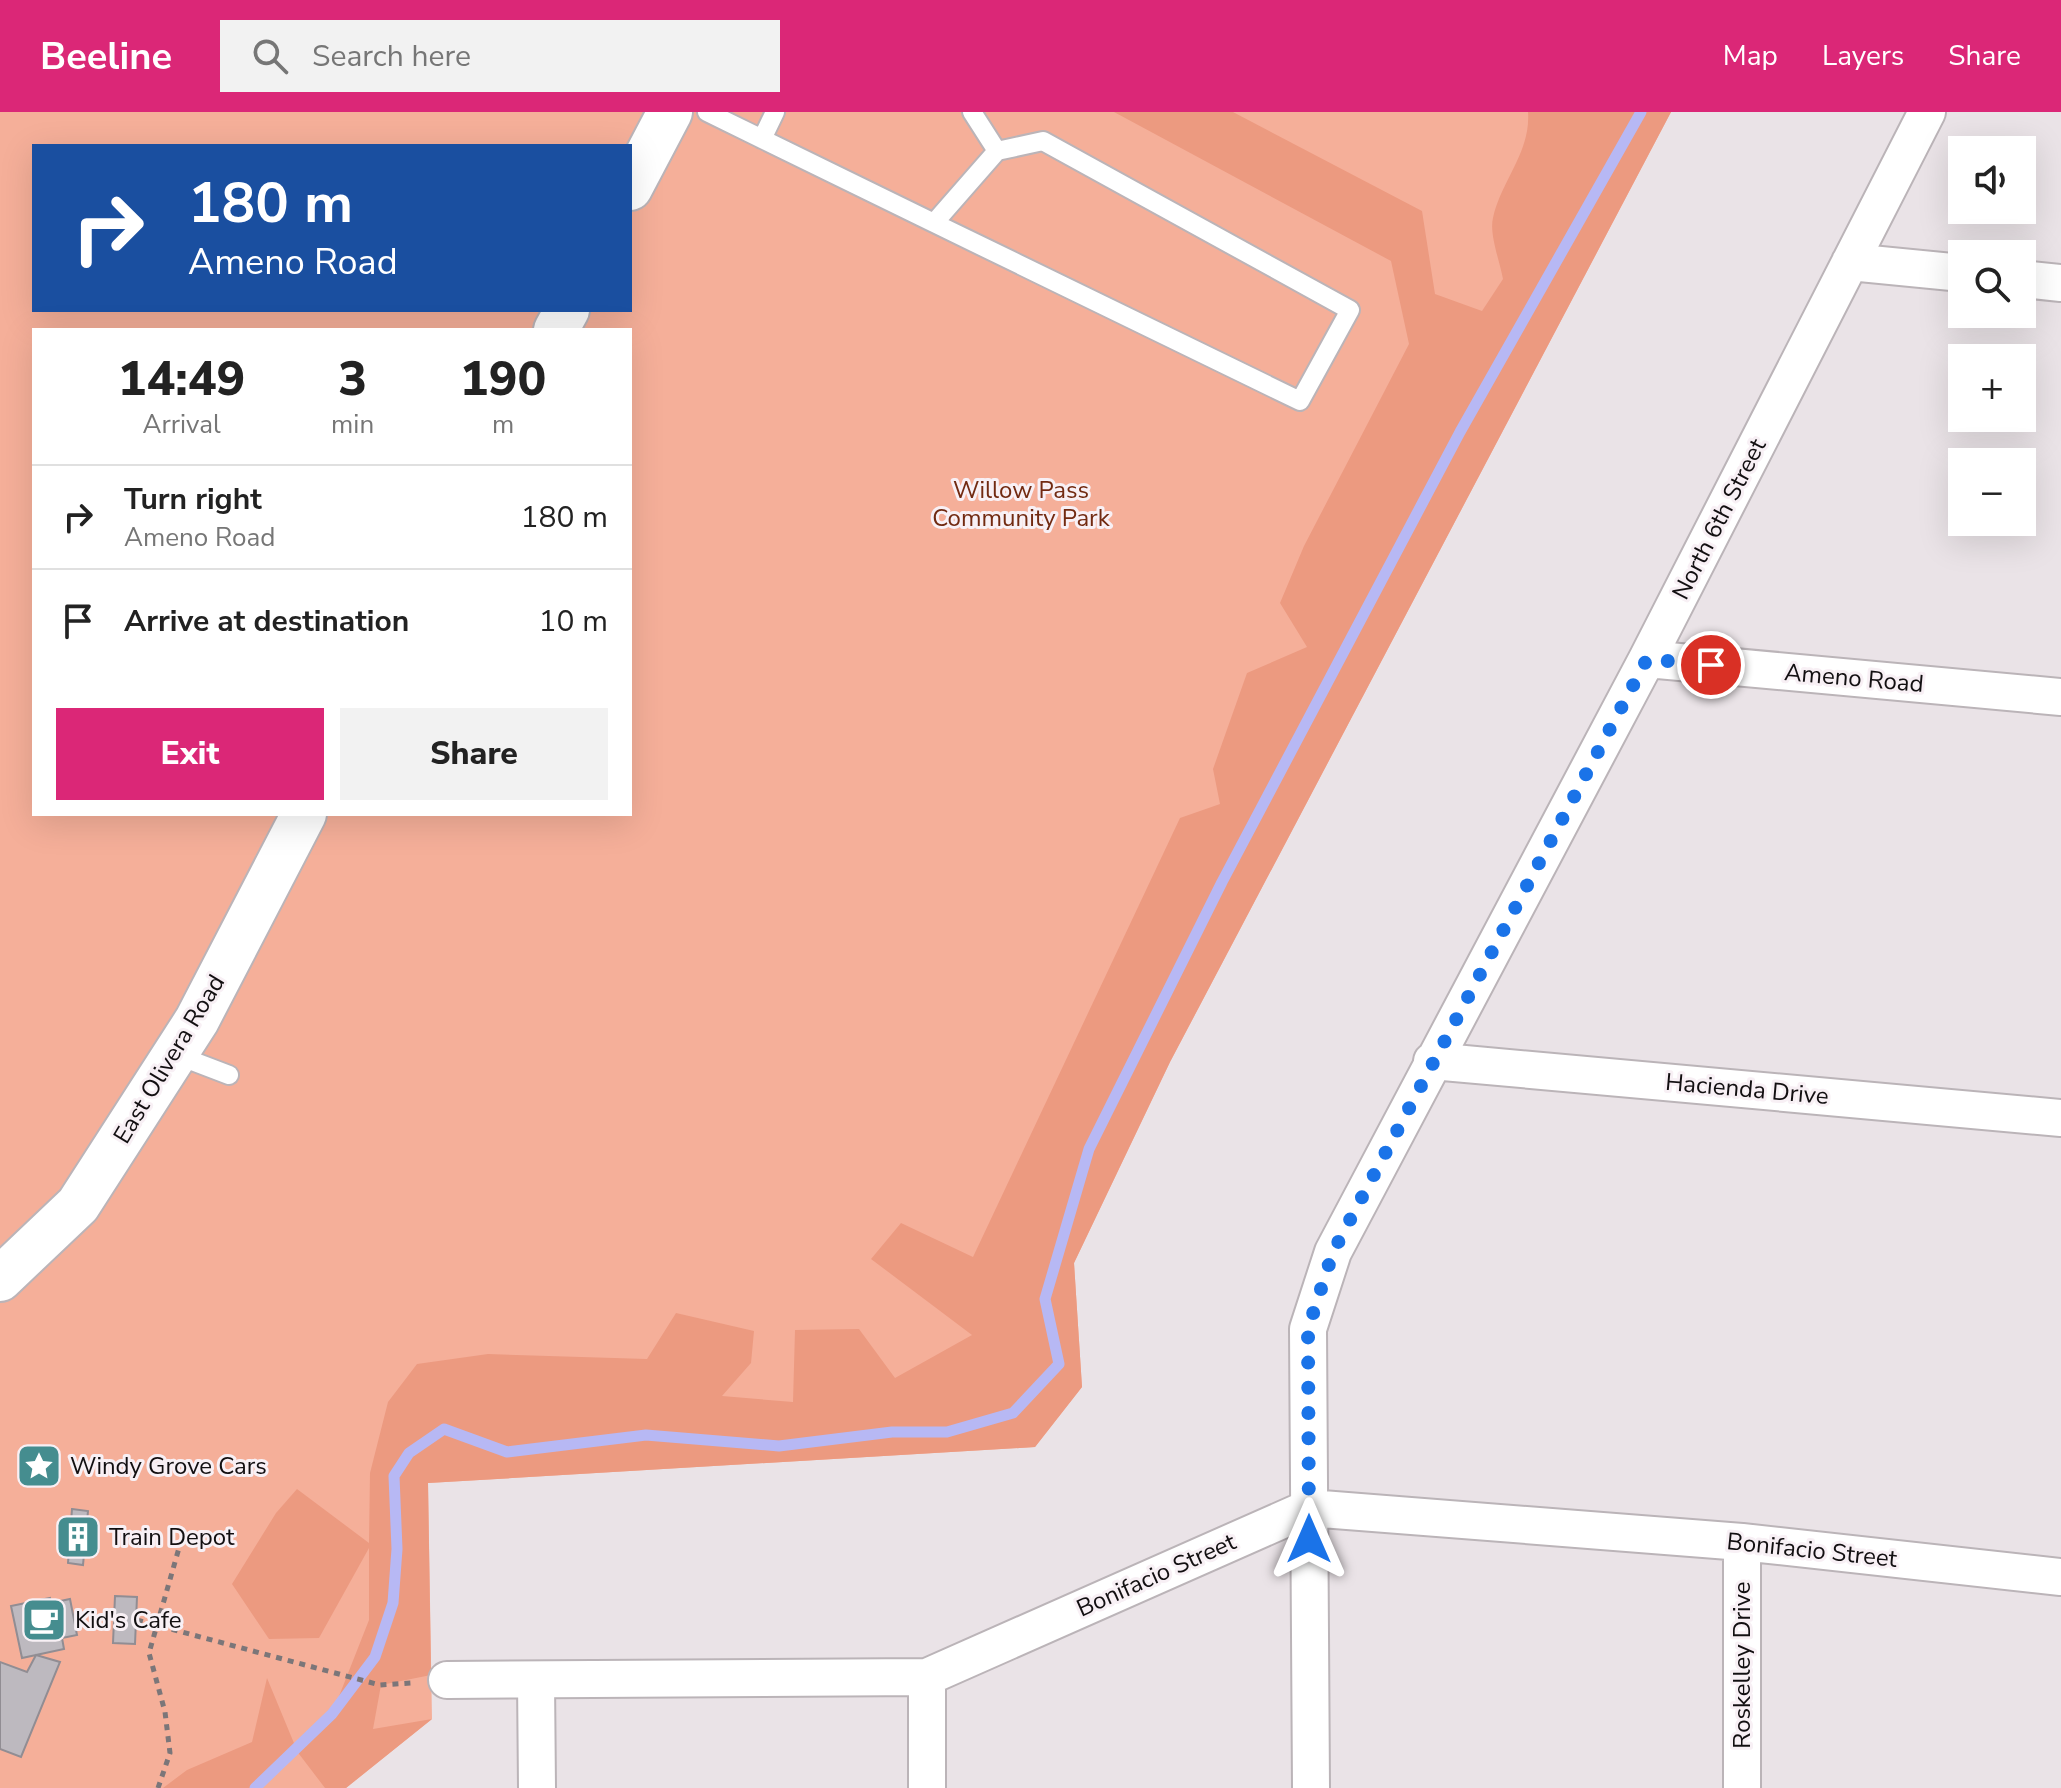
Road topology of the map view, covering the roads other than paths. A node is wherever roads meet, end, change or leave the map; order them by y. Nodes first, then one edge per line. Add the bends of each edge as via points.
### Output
1 (670, 112) edge
2 (707, 112) edge
3 (775, 112) edge
4 (972, 112) edge
5 (1927, 112) edge
6 (762, 139) junction
7 (997, 151) junction
8 (632, 184) edge
9 (934, 223) junction
10 (1850, 262) junction
11 (1948, 272) edge
12 (2036, 280) edge
13 (2061, 283) edge
14 (1647, 659) junction
15 (2061, 697) edge
16 (303, 816) edge
17 (174, 1054) junction
18 (1432, 1061) junction
19 (229, 1075) dead end
20 (2061, 1118) edge
21 (0, 1279) edge
22 (1309, 1508) junction
23 (1742, 1542) junction
24 (2061, 1577) edge
25 (927, 1677) junction
26 (447, 1680) dead end
27 (536, 1680) junction
28 (537, 1788) edge
29 (927, 1788) edge
30 (1311, 1788) edge
31 (1742, 1788) edge

1 - 8 street
2 - 6 lane
3 - 6 lane
4 - 7 lane
5 - 10 street, North 6th Street
6 - 9 lane
7 - 9 lane
7 - 9 lane via 1043,141 1350,310 1300,401
10 - 11 street
10 - 14 street, North 6th Street
12 - 13 street
14 - 15 street, Ameno Road
14 - 18 street, North 6th Street
16 - 17 street, East Olivera Road via 197,1020
17 - 19 lane
17 - 21 street, East Olivera Road via 78,1205
18 - 20 street, Hacienda Drive
18 - 22 street, North 6th Street via 1333,1252 1308,1329
22 - 23 street, Bonifacio Street
22 - 25 street, Bonifacio Street
22 - 30 street, North 6th Street
23 - 24 street, Bonifacio Street
23 - 31 street, Roskelley Drive
25 - 27 street, Bonifacio Street
25 - 29 street
26 - 27 street, Bonifacio Street
27 - 28 street

